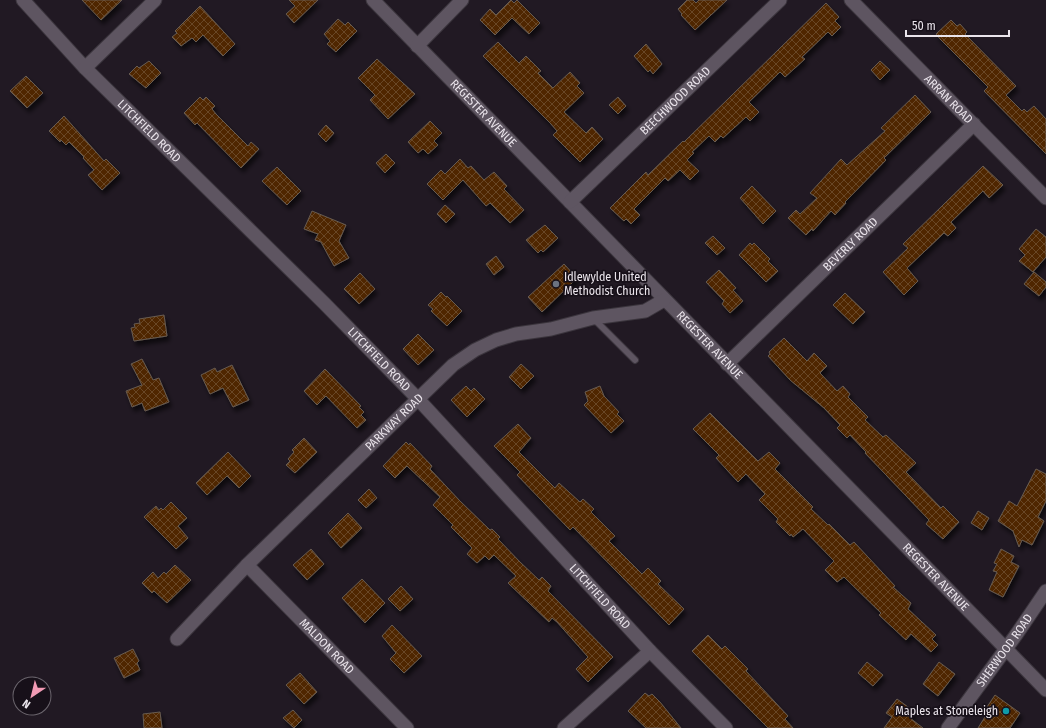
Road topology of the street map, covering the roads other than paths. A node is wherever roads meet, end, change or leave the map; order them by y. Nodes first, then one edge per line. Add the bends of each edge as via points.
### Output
1 (22, 0) edge
2 (155, 0) edge
3 (373, 0) edge
4 (462, 0) edge
5 (780, 0) edge
6 (851, 0) edge
7 (418, 46) junction
8 (85, 68) junction
9 (974, 124) junction
10 (1046, 198) edge
11 (570, 202) junction
12 (664, 300) junction
13 (593, 318) junction
14 (635, 360) dead end
15 (727, 364) junction
16 (418, 400) junction
17 (247, 565) junction
18 (1046, 590) edge
19 (177, 639) dead end
20 (1006, 649) junction
21 (650, 651) junction
22 (1046, 690) edge
23 (408, 728) edge
24 (564, 728) edge
25 (726, 728) edge
26 (948, 728) edge

1 - 8 street, LITCHFIELD ROAD
2 - 8 street
3 - 7 street, REGESTER AVENUE
4 - 7 street
5 - 11 street, BEECHWOOD ROAD
6 - 9 street, ARRAN ROAD
7 - 11 street, REGESTER AVENUE
8 - 16 street, LITCHFIELD ROAD via 324,303
9 - 10 street, ARRAN ROAD
9 - 15 street, BEVERLY ROAD
11 - 12 street, REGESTER AVENUE
12 - 13 street, PARKWAY ROAD via 645,311
12 - 15 street, REGESTER AVENUE
13 - 14 lane
13 - 16 street, PARKWAY ROAD via 551,329 516,334 474,350 454,365
15 - 20 street, REGESTER AVENUE
16 - 17 street, PARKWAY ROAD
16 - 21 street, LITCHFIELD ROAD
17 - 19 street, PARKWAY ROAD
17 - 23 street, MALDON ROAD
18 - 20 street, SHERWOOD ROAD
20 - 22 street, REGESTER AVENUE
20 - 26 street, SHERWOOD ROAD
21 - 24 street
21 - 25 street, LITCHFIELD ROAD

